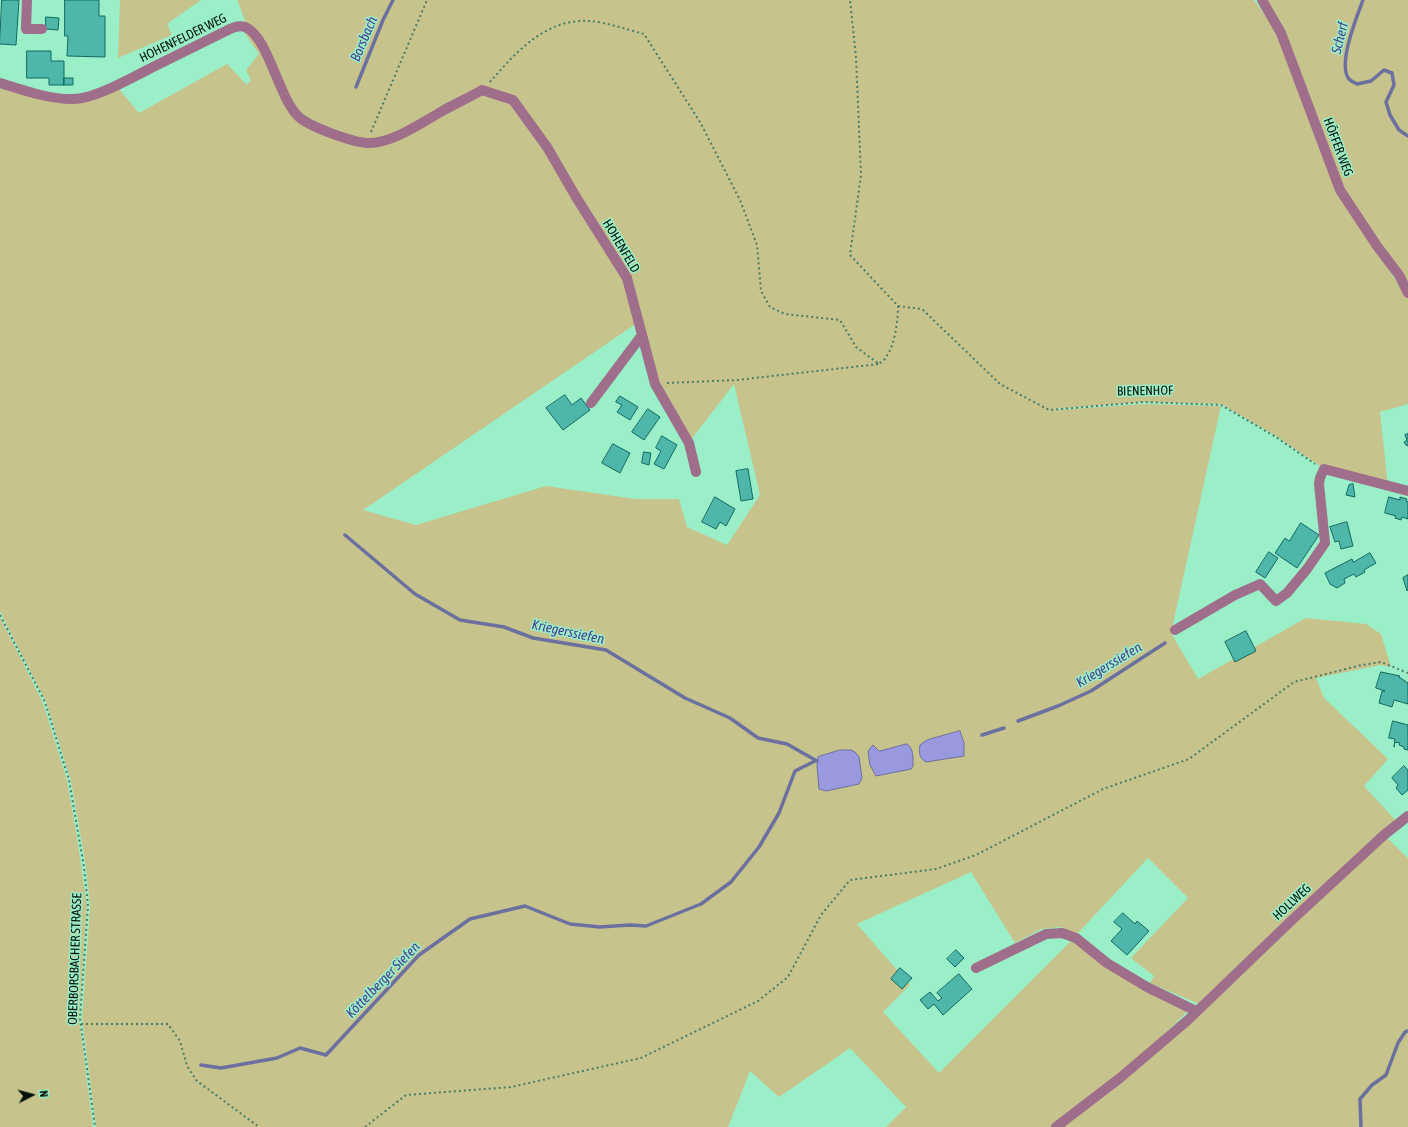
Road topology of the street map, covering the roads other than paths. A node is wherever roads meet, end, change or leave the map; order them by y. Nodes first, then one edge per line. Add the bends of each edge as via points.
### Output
1 (27, 0) edge
2 (1262, 0) edge
3 (42, 29) dead end
4 (0, 83) edge
5 (482, 90) joint
6 (1408, 293) edge
7 (642, 335) junction
8 (591, 403) dead end
9 (696, 472) dead end
10 (1408, 491) edge
11 (1175, 630) dead end
12 (1408, 816) edge
13 (976, 968) dead end
14 (1196, 1011) junction
15 (1056, 1127) edge

1 - 3 street via 26,29
2 - 6 street, HÖFFER WEG via 1281,33 1340,190 1399,275
4 - 5 street, HOHENFELDER WEG via 39,94 72,99 85,98 116,86 238,26 256,35 262,44 298,117 318,129 344,137 367,143 388,139 409,131
5 - 7 street, HOHENFELD via 513,100 547,147 627,278
7 - 8 street
7 - 9 street, HOHENFELD via 655,384 689,443
10 - 11 street via 1324,469 1319,484 1325,543 1287,593 1276,600 1260,584 1235,595
12 - 14 street, HOLLWEG via 1384,835
13 - 14 street via 1046,934 1062,933 1076,938 1108,963 1147,987
14 - 15 street, HOLLWEG via 1120,1078

